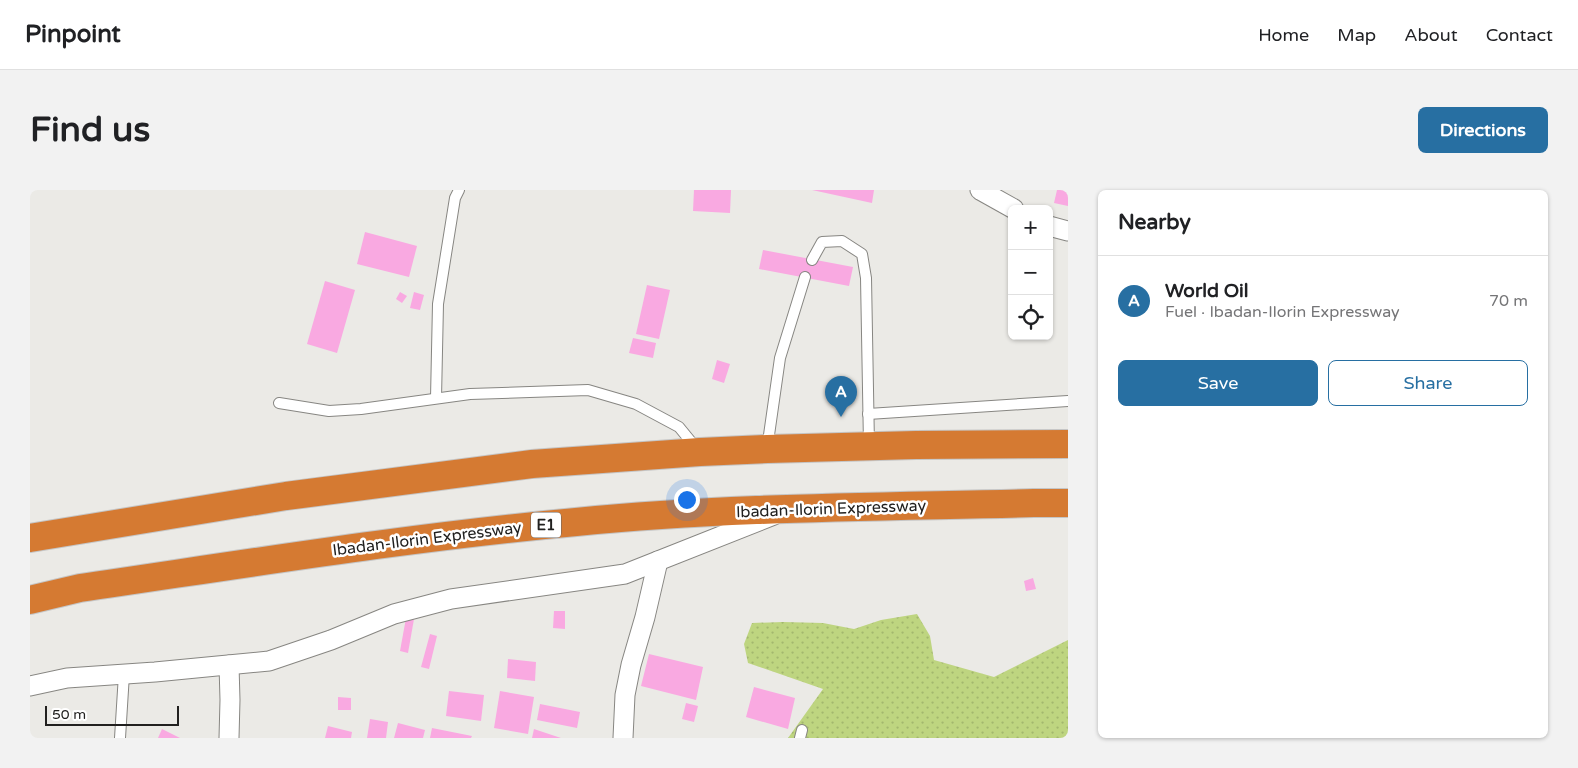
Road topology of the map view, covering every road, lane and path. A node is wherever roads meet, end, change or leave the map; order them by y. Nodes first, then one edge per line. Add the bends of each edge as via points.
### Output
1 (459, 190) edge
2 (980, 190) edge
3 (1008, 206) edge
4 (1053, 227) edge
5 (1068, 231) edge
6 (812, 260) dead end
7 (805, 277) dead end
8 (436, 398) junction
9 (1068, 401) edge
10 (279, 403) dead end
11 (868, 414) junction
12 (1068, 444) edge
13 (868, 446) junction
14 (767, 449) junction
15 (700, 452) junction
16 (1068, 503) edge
17 (787, 510) junction
18 (30, 538) edge
19 (658, 561) junction
20 (30, 600) edge
21 (229, 665) junction
22 (124, 674) junction
23 (30, 686) edge
24 (120, 738) edge
25 (229, 738) edge
26 (623, 738) edge

1 - 8 lane via 438,304
2 - 3 street
4 - 5 street
6 - 11 lane via 822,242 842,241 862,254 866,278
7 - 14 lane via 780,358
8 - 10 lane via 329,411
8 - 15 lane via 588,390 636,404 679,427
9 - 11 lane
11 - 13 lane
12 - 13 highway
13 - 14 highway
14 - 15 highway
15 - 18 highway via 512,466 286,496
16 - 17 highway, Ibadan-Ilorin Expressway / E1
17 - 19 street
17 - 20 highway, Ibadan-Ilorin Expressway / E1 via 579,521 440,536 80,588
19 - 21 street via 624,574 451,599 394,614 269,661
19 - 26 street via 625,695
21 - 22 street
21 - 25 street
22 - 23 street via 67,678
22 - 24 lane

